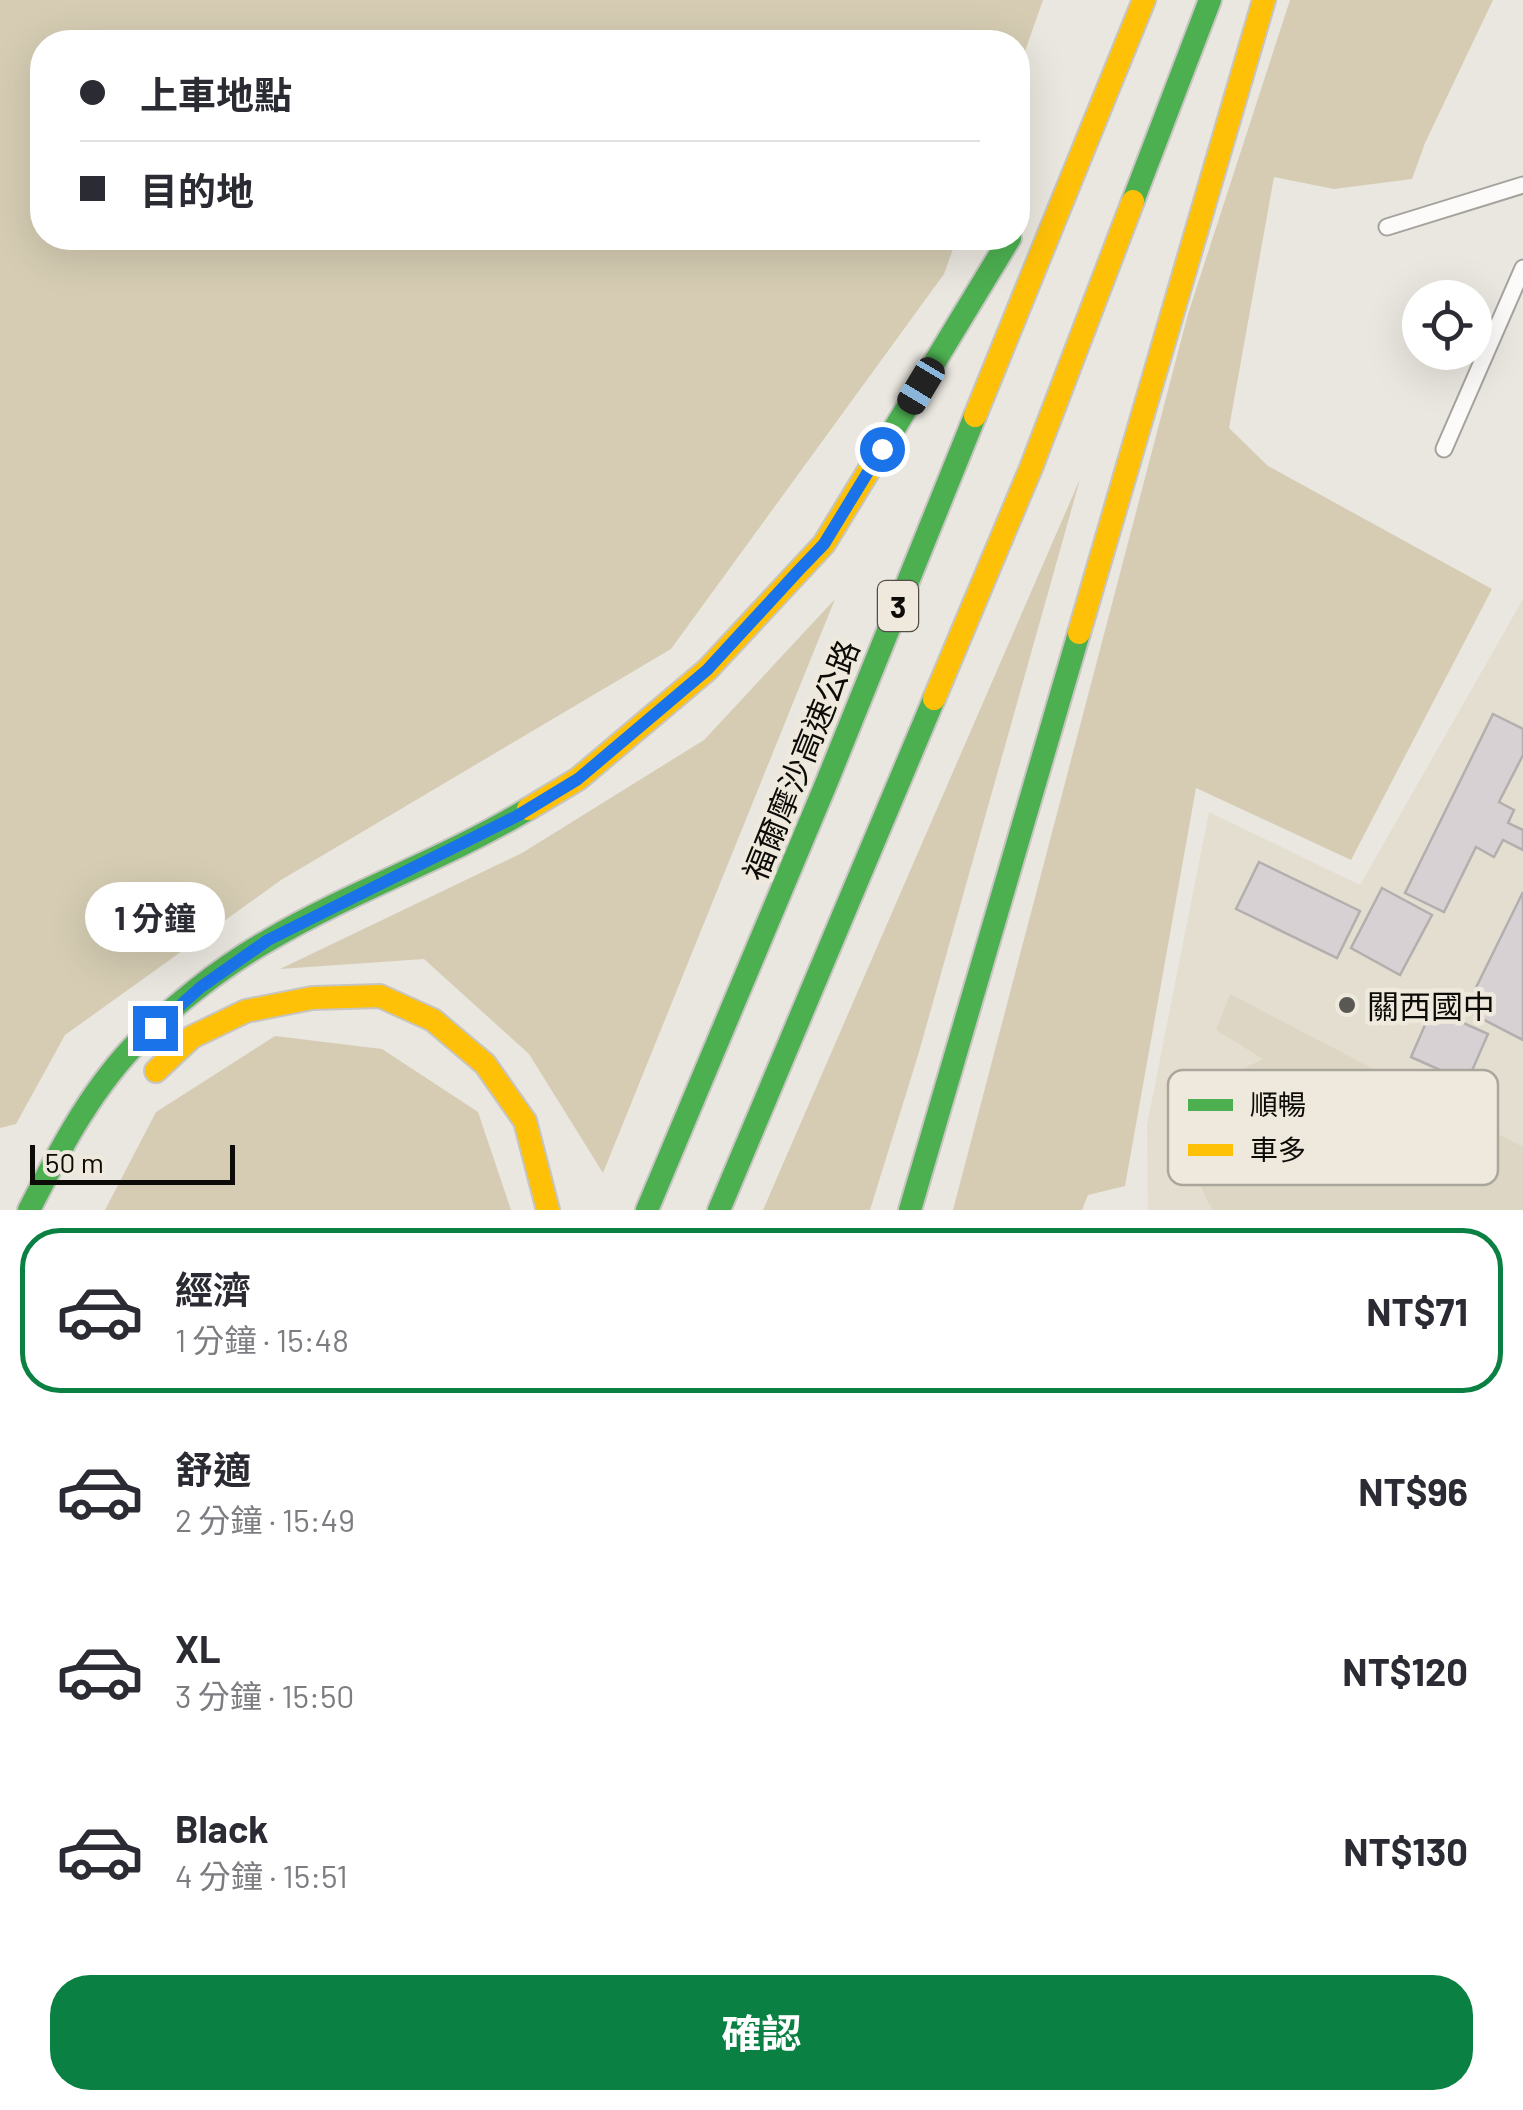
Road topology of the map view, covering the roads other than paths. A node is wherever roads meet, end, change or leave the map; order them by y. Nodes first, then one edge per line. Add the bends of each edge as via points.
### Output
1 (1144, 0) edge
2 (1210, 0) edge
3 (1264, 0) edge
4 (1056, 155) dead end
5 (1523, 185) edge
6 (1388, 227) dead end
7 (1003, 250) edge
8 (1523, 268) edge
9 (1444, 449) dead end
10 (135, 1092) dead end
11 (29, 1210) edge
12 (548, 1210) edge
13 (647, 1210) edge
14 (718, 1210) edge
15 (910, 1210) edge

1 - 4 highway
1 - 13 highway, 福爾摩沙高速公路 / 3
2 - 14 highway, 3 via 1031,468
3 - 15 highway
5 - 6 lane
7 - 11 highway via 824,544 707,670 578,779 268,940 201,987 131,1049 56,1156
8 - 9 lane
10 - 12 highway via 192,1037 246,1010 312,998 380,996 433,1020 484,1064 525,1121

